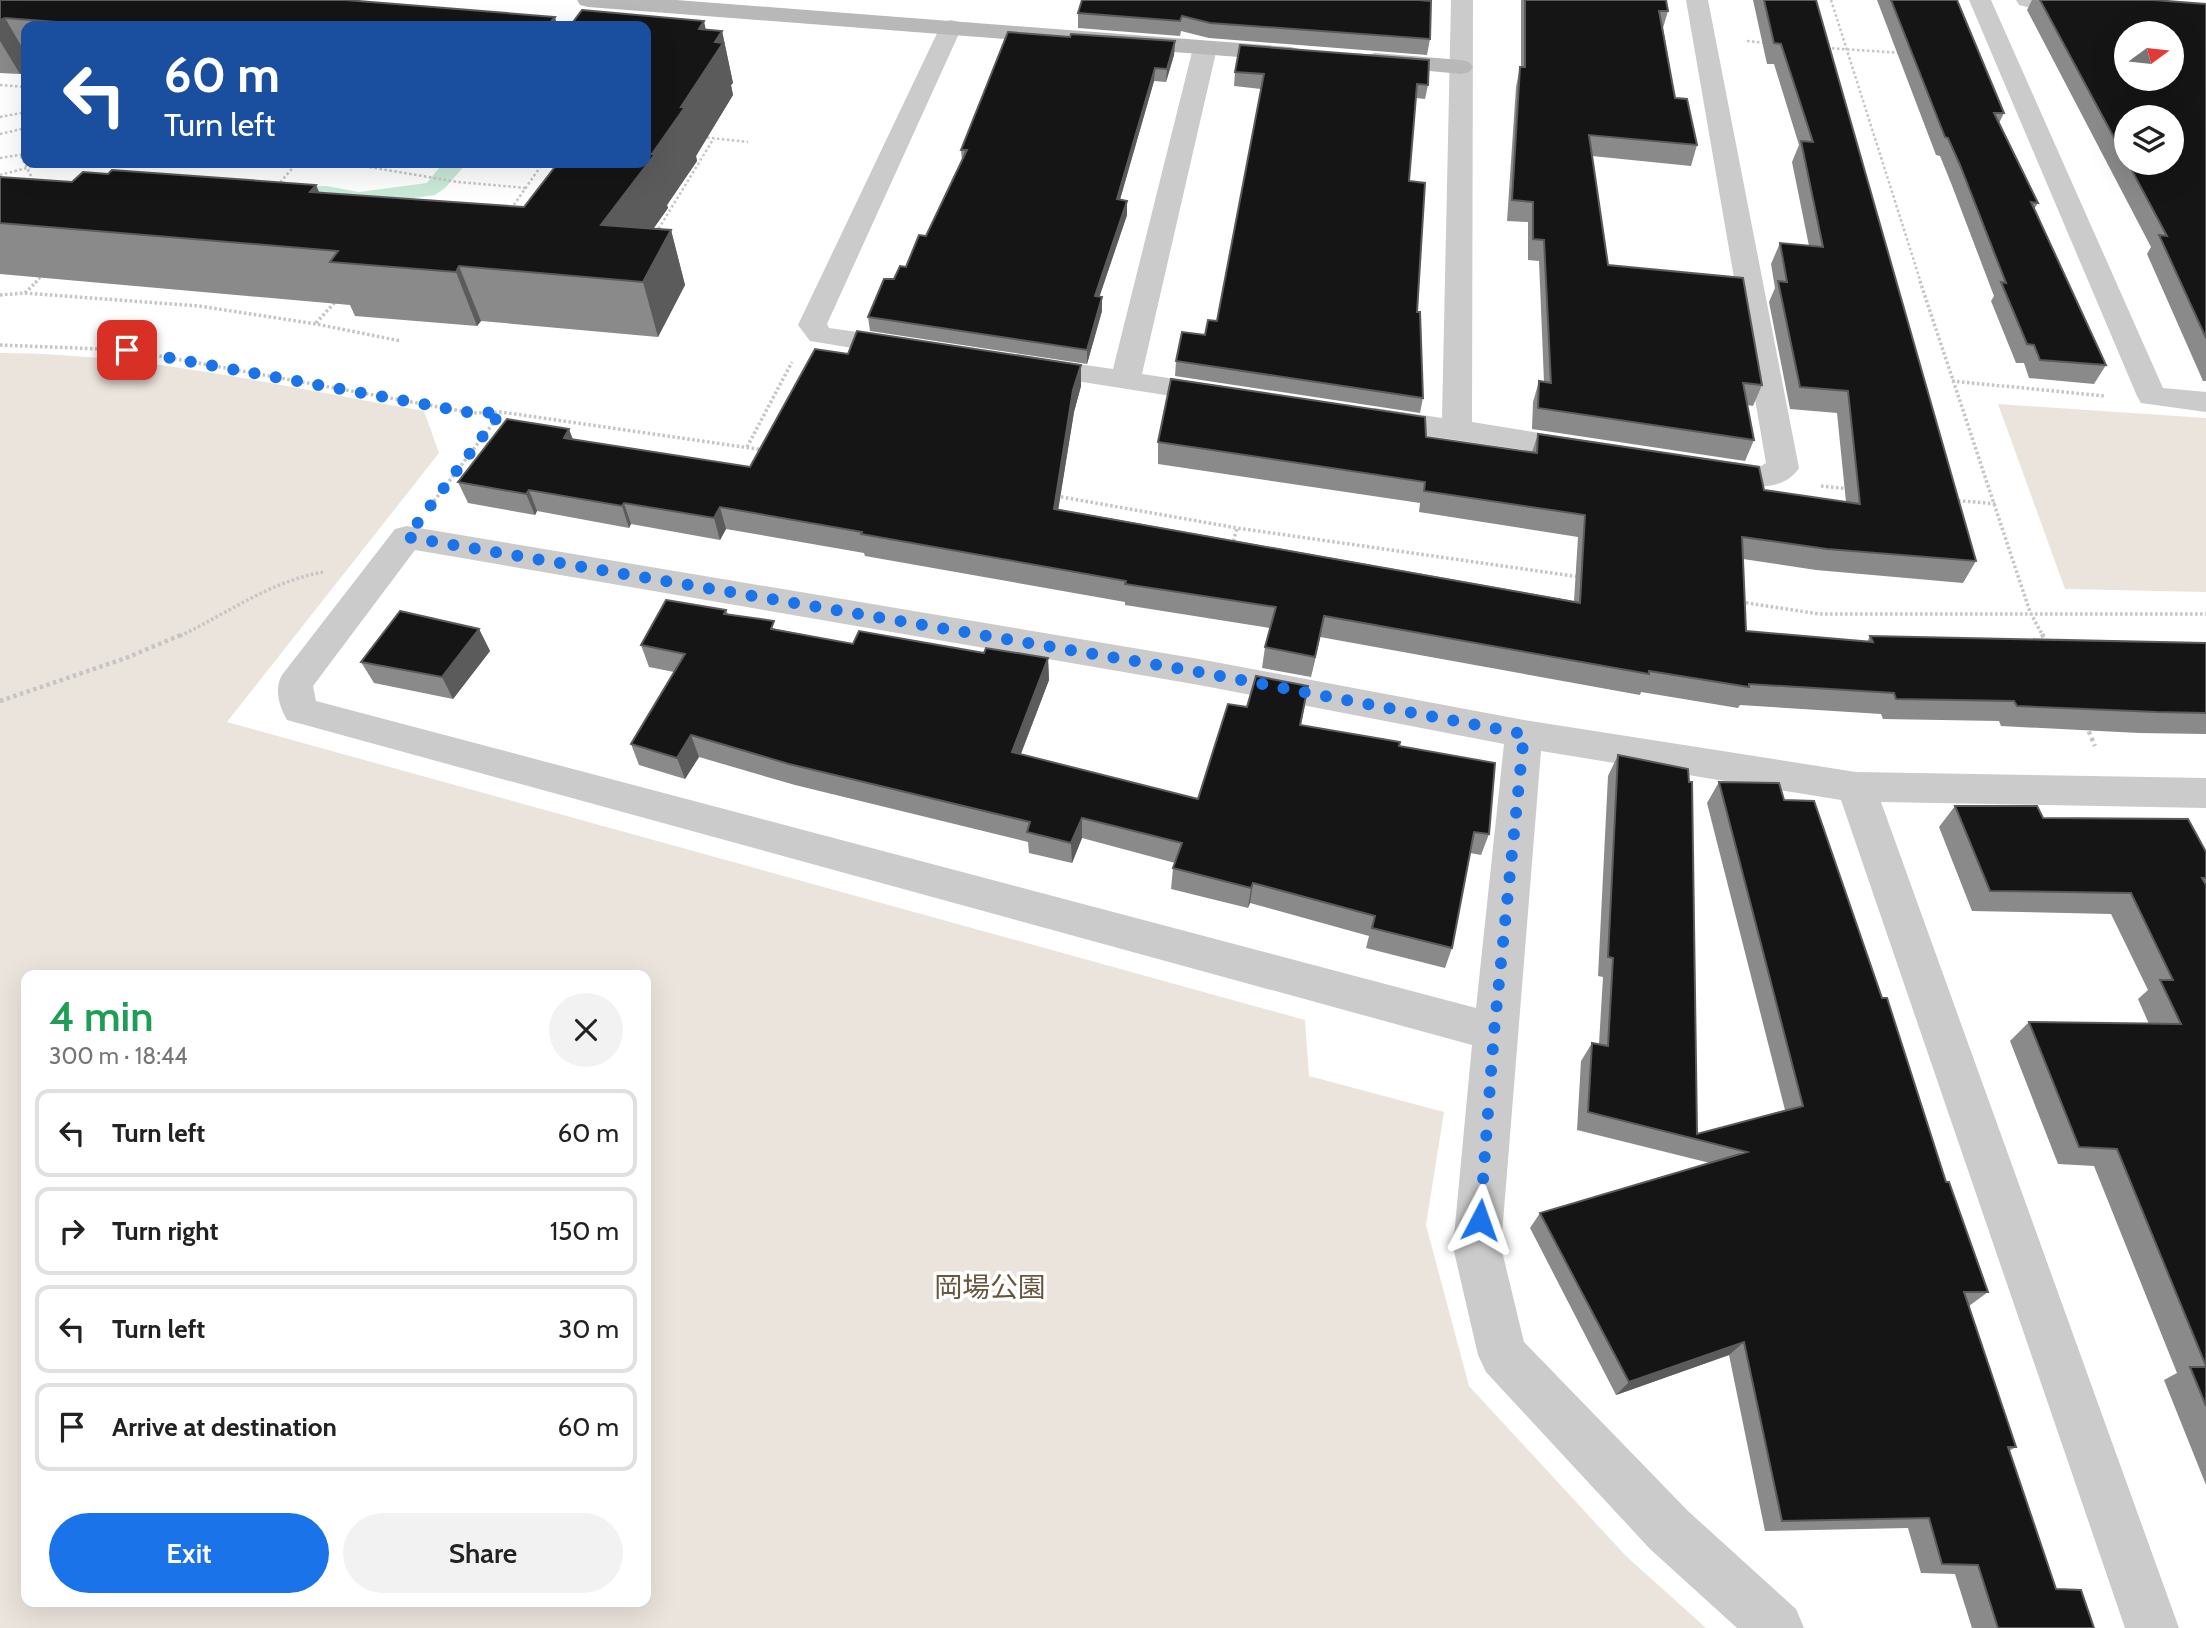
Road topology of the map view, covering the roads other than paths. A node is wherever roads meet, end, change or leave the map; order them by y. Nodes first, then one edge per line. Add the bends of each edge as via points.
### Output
1 (588, 0) edge
2 (1462, 0) edge
3 (1697, 0) edge
4 (1980, 0) edge
5 (2027, 0) edge
6 (2109, 6) edge
7 (951, 27) junction
8 (1205, 48) junction
9 (1313, 56) edge
10 (1353, 59) edge
11 (1461, 67) junction
12 (939, 353) edge
13 (1006, 363) edge
14 (1125, 381) junction
15 (1249, 399) edge
16 (2206, 402) edge
17 (1346, 414) edge
18 (1457, 430) junction
19 (1617, 454) edge
20 (1684, 465) edge
21 (1524, 734) junction
22 (1856, 787) junction
23 (2201, 803) edge
24 (1494, 1032) junction
25 (1777, 1628) edge
26 (2152, 1628) edge

1 - 7 street
2 - 11 street
3 - 20 street via 1783,468 1765,477
4 - 16 street via 2152,397
5 - 6 street
7 - 8 street
7 - 12 street via 813,325 820,335
8 - 9 street
8 - 14 street
10 - 11 street
11 - 18 street
13 - 14 street
14 - 15 street
17 - 18 street
18 - 19 street
21 - 22 street
21 - 24 street
21 - 24 street via 1199,672 407,537 295,684 300,710
22 - 23 street
22 - 26 street
24 - 25 street via 1478,1247 1503,1355 1669,1530

